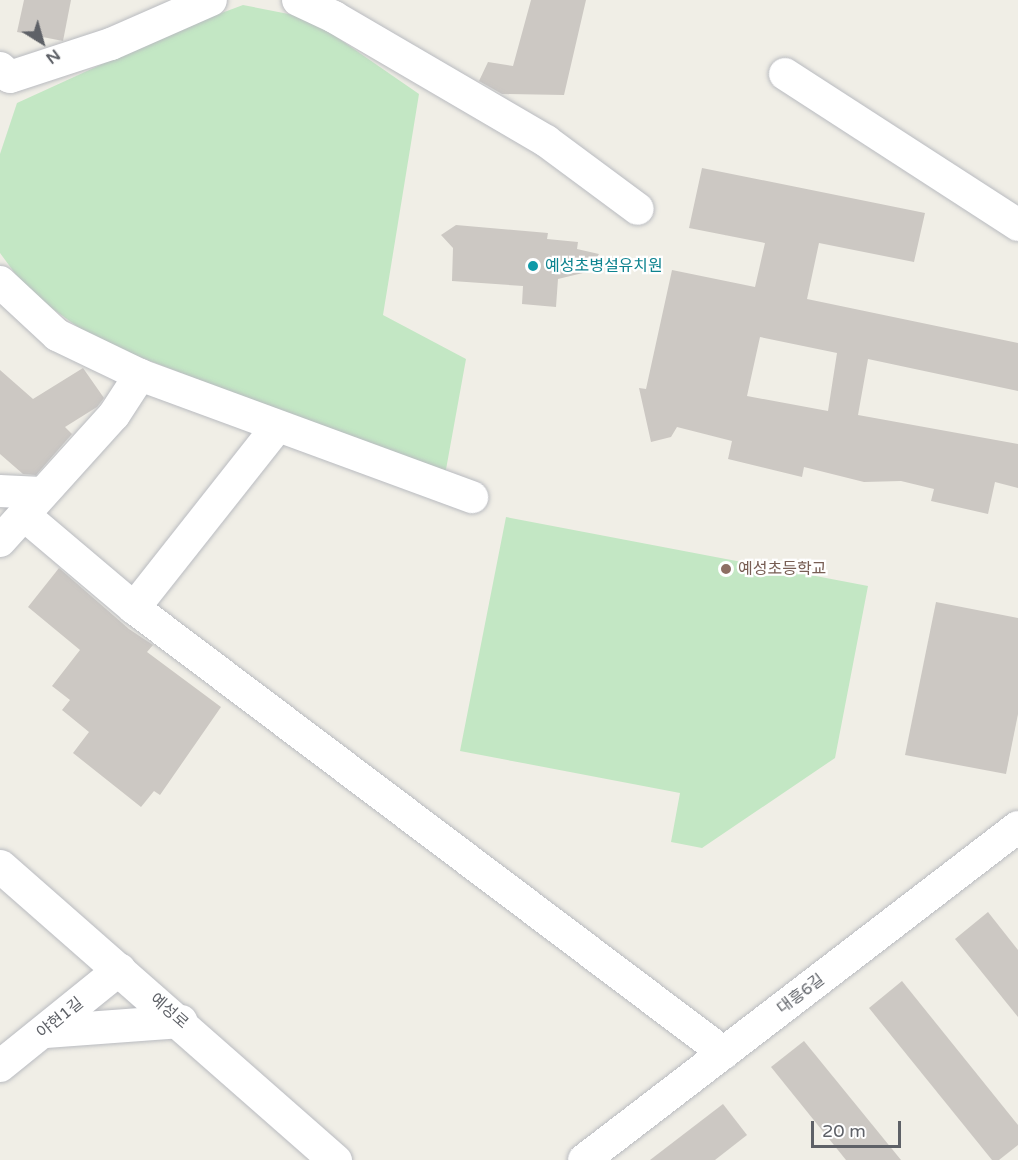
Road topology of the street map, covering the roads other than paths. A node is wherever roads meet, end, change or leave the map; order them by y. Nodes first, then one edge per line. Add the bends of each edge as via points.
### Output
1 (211, 0) edge
2 (298, 0) edge
3 (786, 74) dead end
4 (3, 82) edge
5 (638, 209) dead end
6 (1018, 225) edge
7 (0, 282) edge
8 (140, 375) junction
9 (276, 428) junction
10 (0, 491) edge
11 (472, 497) dead end
12 (32, 504) junction
13 (0, 541) edge
14 (134, 608) junction
15 (1018, 827) edge
16 (0, 866) edge
17 (120, 969) junction
18 (181, 1020) junction
19 (45, 1031) junction
20 (724, 1053) junction
21 (0, 1066) edge
22 (335, 1160) edge
23 (584, 1160) edge

1 - 4 street via 111,44
2 - 5 street via 334,17 546,141
3 - 6 street
7 - 8 street via 57,335
8 - 9 street
8 - 12 street via 114,415
9 - 11 street
9 - 14 street
10 - 12 street
12 - 13 street
12 - 14 street
14 - 20 street
15 - 20 street, 대흥6길
16 - 17 street, 예성로
17 - 18 street, 예성로
17 - 19 street, 야현1길
18 - 19 street
18 - 22 street, 예성로
19 - 21 street, 야현1길
20 - 23 street, 대흥6길

